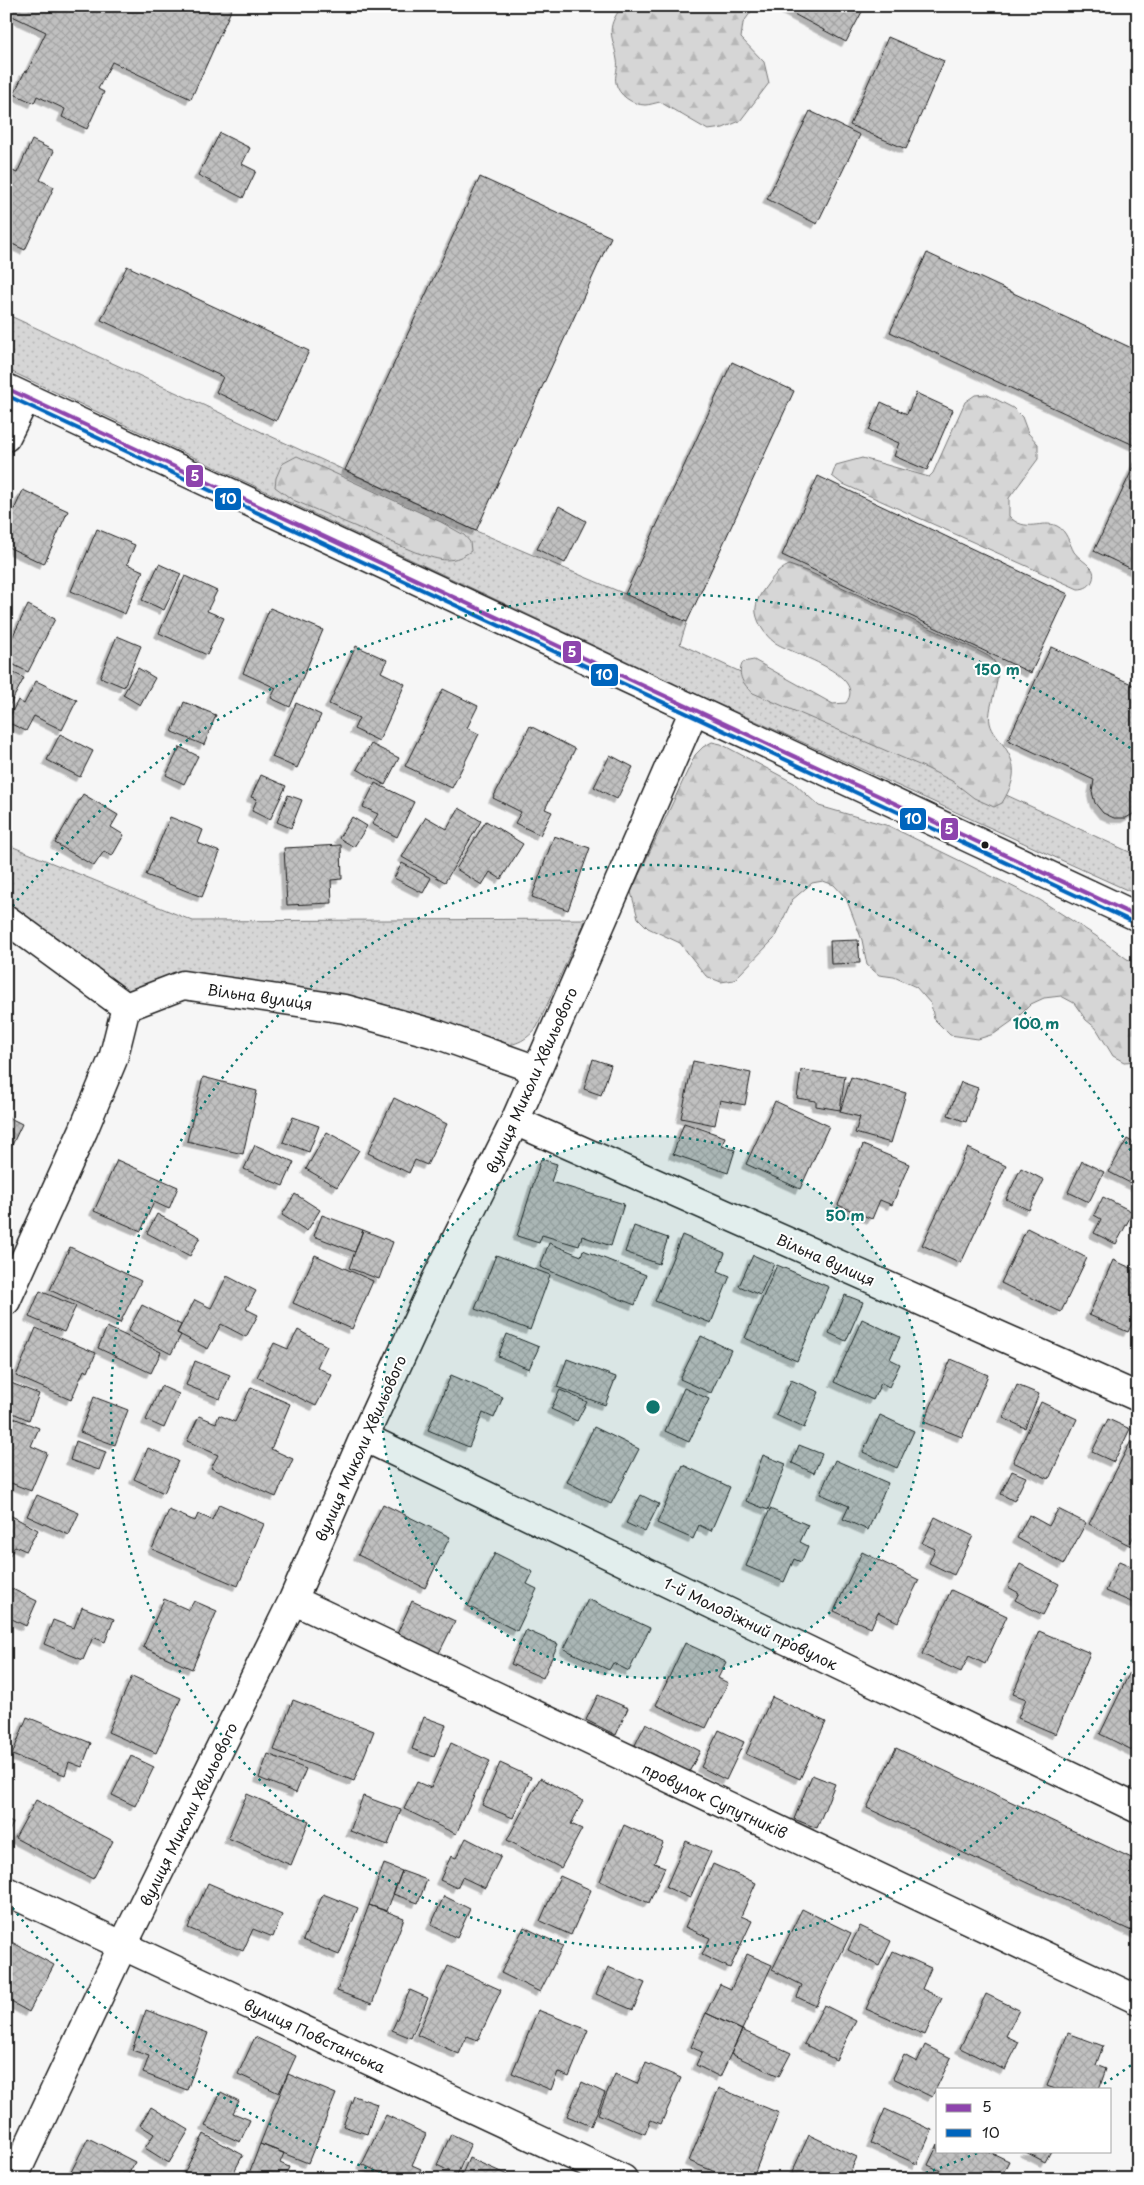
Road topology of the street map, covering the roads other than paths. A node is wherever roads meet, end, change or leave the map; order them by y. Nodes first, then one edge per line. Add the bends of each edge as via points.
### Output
1 (16, 393) edge
2 (6, 437) edge
3 (694, 710) junction
4 (1138, 918) edge
5 (6, 919) edge
6 (126, 1007) junction
7 (537, 1070) junction
8 (515, 1122) junction
9 (6, 1301) edge
10 (1138, 1397) edge
11 (364, 1437) junction
12 (293, 1600) junction
13 (1138, 1809) edge
14 (6, 1891) edge
15 (124, 1945) junction
16 (1138, 2000) edge
17 (13, 2179) edge
18 (623, 2179) edge

1 - 2 street
1 - 3 street
3 - 4 street
3 - 7 street, вулиця Миколи Хвильового
5 - 6 street
6 - 7 street, Вільна вулиця via 183,985 335,1007 439,1035
6 - 9 street via 113,1059
7 - 8 street, вулиця Миколи Хвильового
8 - 10 street, Вільна вулиця
8 - 11 street, вулиця Миколи Хвильового via 436,1280
11 - 12 street, вулиця Миколи Хвильового
11 - 13 street, 1-й Молодіжний провулок
12 - 15 street, вулиця Миколи Хвильового
12 - 16 street, провулок Супутників
14 - 15 street, вулиця Повстанська
15 - 17 street, вулиця Миколи Хвильового
15 - 18 street, вулиця Повстанська

